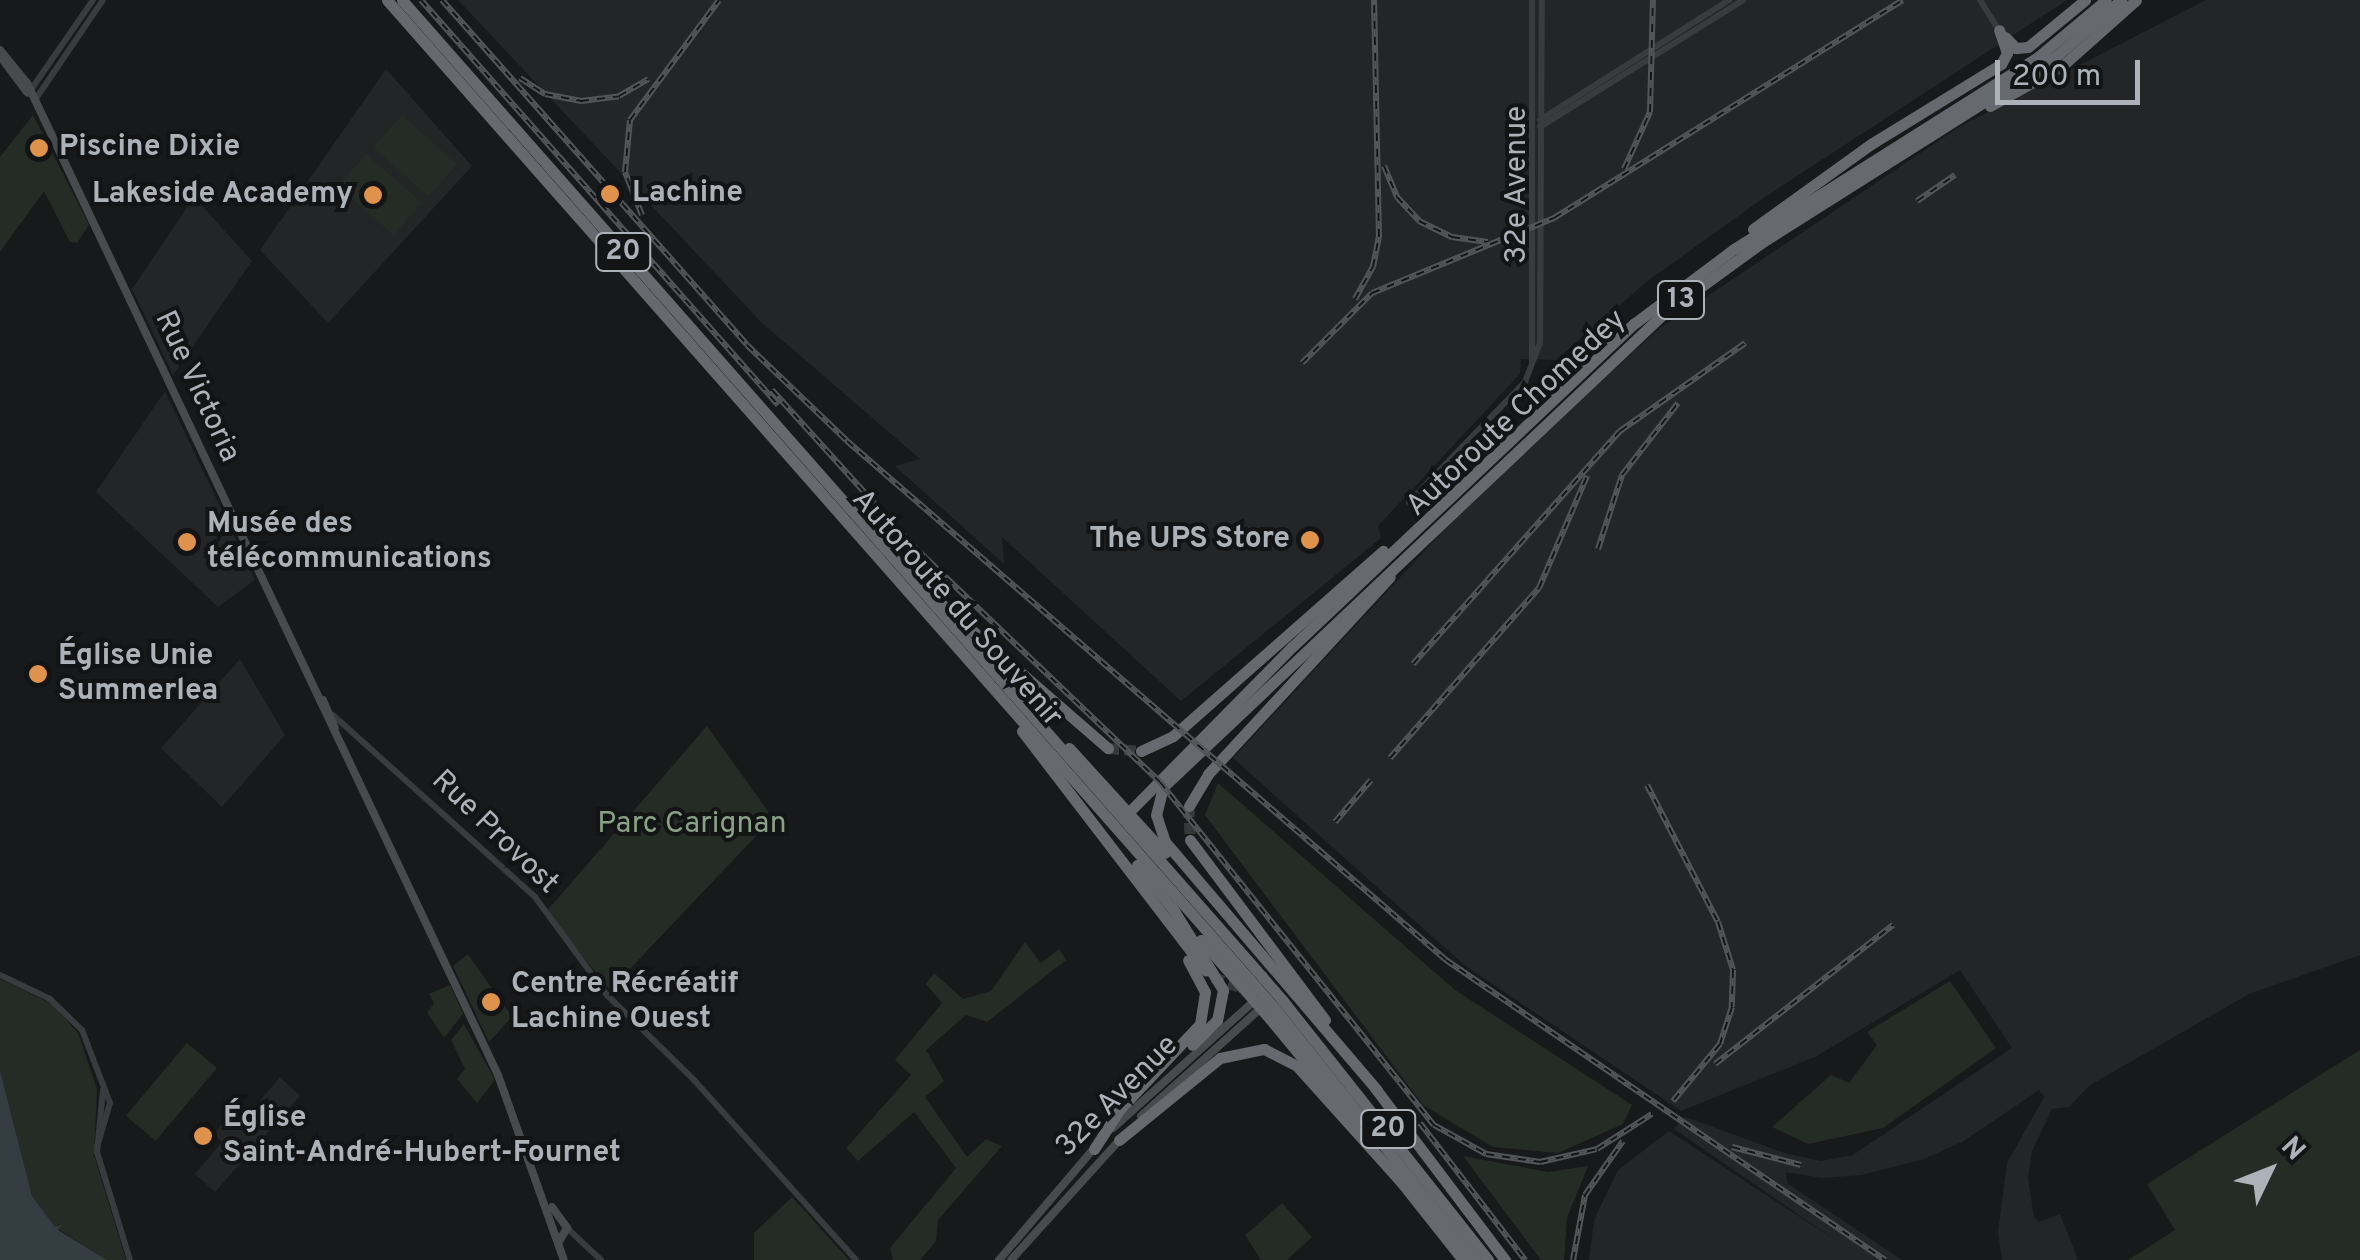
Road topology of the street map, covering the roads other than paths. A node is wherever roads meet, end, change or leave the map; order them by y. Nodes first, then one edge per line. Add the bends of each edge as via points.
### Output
1 (93, 0) edge
2 (103, 0) edge
3 (387, 0) edge
4 (402, 0) edge
5 (1532, 0) edge
6 (1542, 0) edge
7 (1729, 0) edge
8 (1743, 0) edge
9 (1980, 0) edge
10 (2085, 0) edge
11 (2106, 0) edge
12 (2120, 0) edge
13 (2136, 0) edge
14 (1999, 30) junction
15 (0, 53) edge
16 (1639, 61) junction
17 (31, 95) junction
18 (1962, 116) junction
19 (1541, 122) junction
20 (1531, 134) junction
21 (1530, 203) junction
22 (1541, 203) junction
23 (1530, 249) junction
24 (1540, 249) junction
25 (1694, 277) junction
26 (1533, 368) junction
27 (1475, 480) junction
28 (1409, 502) dead end
29 (907, 574) junction
30 (317, 692) junction
31 (1006, 696) junction
32 (333, 714) junction
33 (335, 732) junction
34 (1108, 748) tunnel mouth
35 (1141, 751) tunnel mouth
36 (1172, 770) junction
37 (1190, 806) tunnel mouth
38 (1134, 808) dead end
39 (1190, 840) tunnel mouth
40 (1137, 864) dead end
41 (1170, 906) junction
42 (1172, 930) junction
43 (1262, 955) junction
44 (1206, 971) dead end
45 (0, 975) edge
46 (1266, 979) junction
47 (1276, 1010) junction
48 (1377, 1090) junction
49 (1124, 1104) junction
50 (1119, 1140) junction
51 (1094, 1148) junction
52 (1402, 1183) junction
53 (546, 1199) junction
54 (552, 1220) junction
55 (566, 1231) junction
56 (558, 1243) junction
57 (130, 1260) edge
58 (564, 1260) edge
59 (601, 1260) edge
60 (856, 1260) edge
61 (999, 1260) edge
62 (1011, 1260) edge
63 (1463, 1260) edge
64 (1475, 1260) edge
65 (1488, 1260) edge
66 (1505, 1260) edge

1 - 17 street
2 - 17 street
3 - 31 highway, Autoroute du Souvenir / 20
4 - 29 highway, Autoroute du Souvenir / 20
5 - 20 street, 32e Avenue
6 - 19 street, 32e Avenue
7 - 16 street
8 - 16 street
9 - 14 street
10 - 14 highway via 2025,48 2013,46
11 - 25 highway, Autoroute Chomedey / 13 via 2039,56
12 - 18 highway, Autoroute Chomedey / 13 via 2062,52
13 - 18 highway via 2052,73
14 - 25 highway via 2007,52 2001,64 1871,144
15 - 17 main road, Rue Victoria
16 - 19 street
17 - 30 main road, Rue Victoria
18 - 27 highway, Autoroute Chomedey / 13 via 1700,285
19 - 20 street
19 - 22 street, 32e Avenue
20 - 21 street, 32e Avenue
21 - 22 street
21 - 23 street, 32e Avenue
22 - 24 street, 32e Avenue
23 - 24 street
23 - 26 street, 32e Avenue
24 - 26 street, 32e Avenue via 1540,343
25 - 27 highway, Autoroute Chomedey / 13 via 1588,364
26 - 28 street
27 - 35 highway via 1172,736
27 - 36 highway, Autoroute Chomedey / 13
27 - 37 highway via 1202,780
29 - 31 highway, Autoroute du Souvenir / 20
29 - 34 highway
30 - 32 main road, Rue Victoria
30 - 33 main road, Rue Victoria
31 - 42 highway
31 - 43 highway
31 - 46 highway, Autoroute du Souvenir / 20
32 - 33 main road, Rue Victoria
32 - 60 street, Rue Provost via 535,897 606,994 694,1080
33 - 53 main road, Rue Victoria via 499,1077
36 - 38 highway, Autoroute Chomedey
36 - 43 highway via 1158,798 1161,835
39 - 48 highway
40 - 41 highway
41 - 46 highway
41 - 49 highway via 1218,977 1222,1006 1208,1031
42 - 44 highway
42 - 49 highway via 1202,983 1204,1012 1192,1034
43 - 46 highway
45 - 57 street via 50,999 76,1022 110,1114 97,1148
46 - 47 highway, Autoroute du Souvenir / 20, bridge
46 - 47 highway, Autoroute du Souvenir / 20, bridge
46 - 48 highway
46 - 50 main road, 32e Avenue
46 - 51 main road, 32e Avenue
47 - 52 highway
47 - 64 highway, Autoroute du Souvenir / 20
47 - 65 highway, Autoroute du Souvenir / 20
48 - 66 highway
49 - 51 highway
50 - 52 highway via 1220,1058 1264,1048 1292,1062
50 - 62 main road, 32e Avenue
51 - 61 main road, 32e Avenue
52 - 63 highway
53 - 54 main road, Rue Victoria
53 - 55 main road, Rue Victoria
54 - 55 main road
54 - 56 main road, Rue Victoria
55 - 56 main road
55 - 59 street
56 - 58 main road, Rue Victoria

